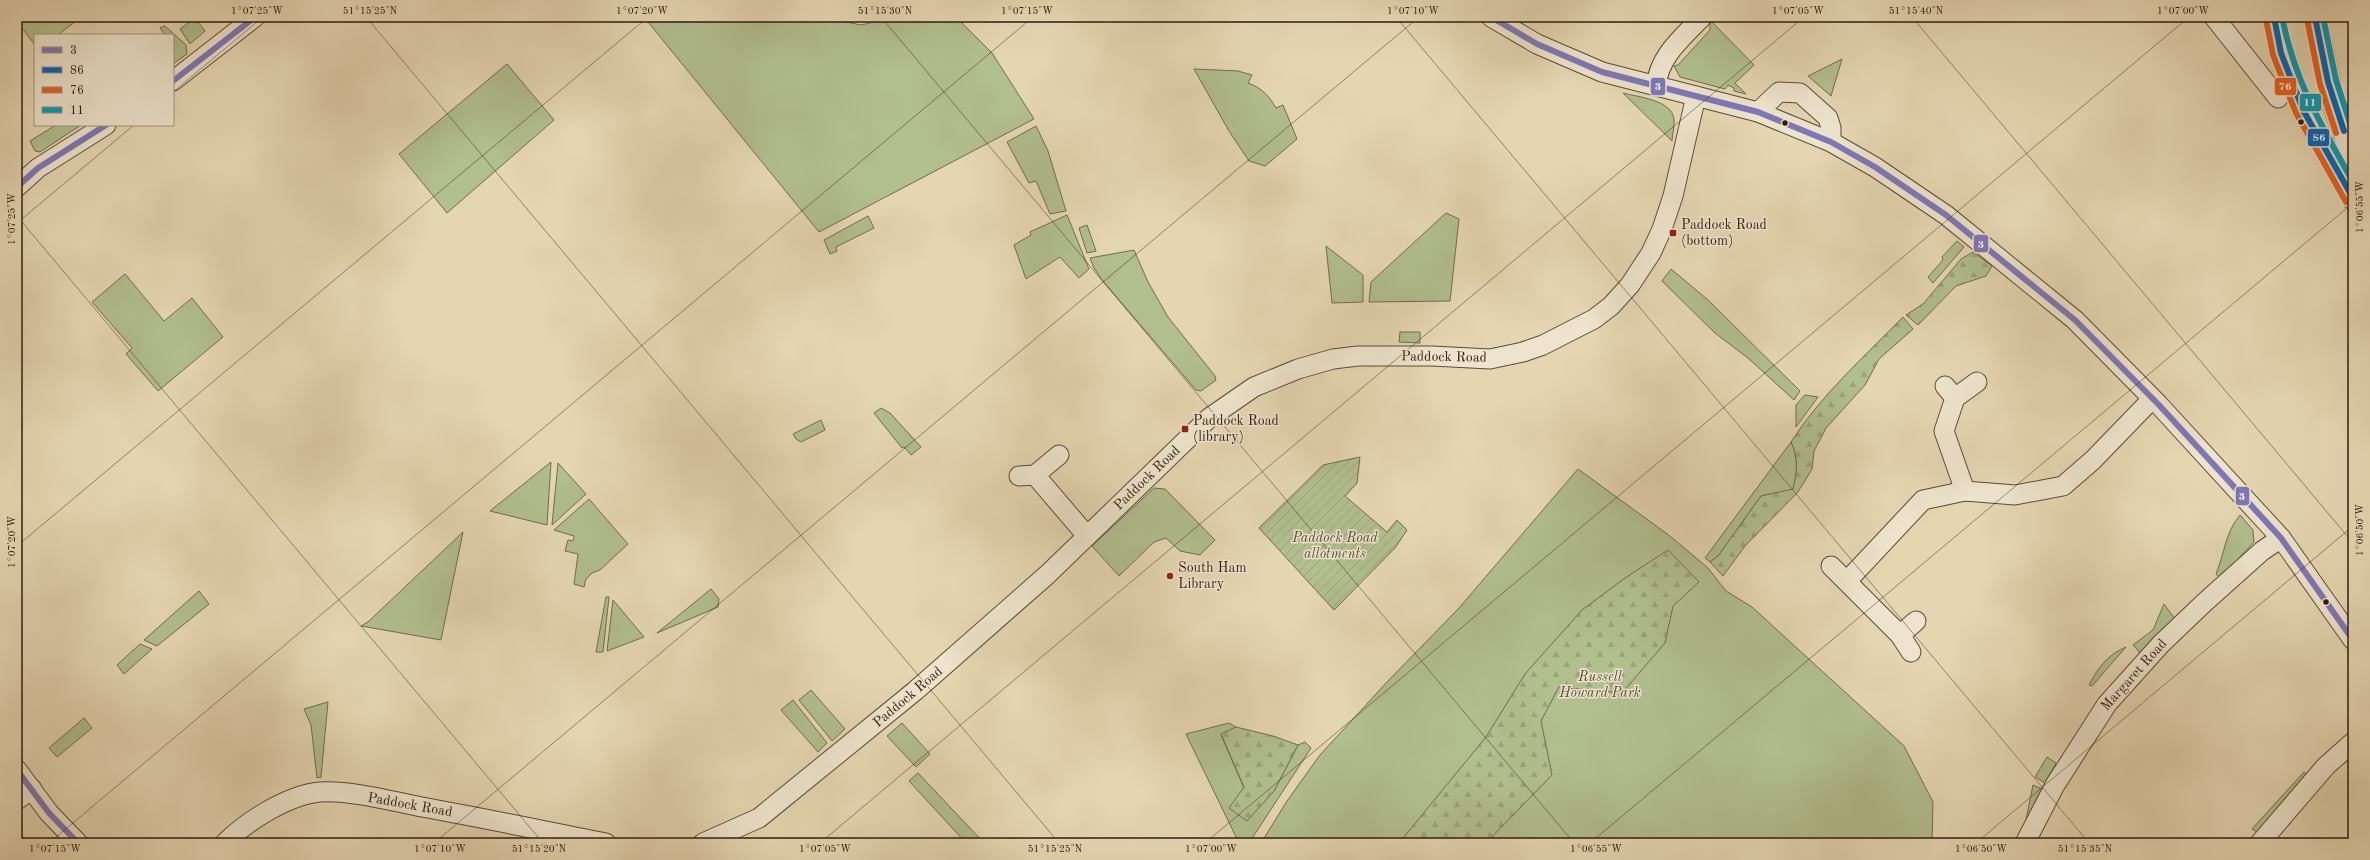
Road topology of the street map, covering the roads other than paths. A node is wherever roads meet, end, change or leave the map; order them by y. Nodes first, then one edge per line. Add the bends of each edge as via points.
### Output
1 (255, 17) edge
2 (1491, 17) edge
3 (1702, 17) edge
4 (2214, 17) edge
5 (2274, 17) edge
6 (2315, 17) edge
7 (174, 80) edge
8 (1656, 86) junction
9 (1696, 96) junction
10 (2278, 98) dead end
11 (1758, 112) junction
12 (104, 126) edge
13 (1831, 142) junction
14 (2353, 158) edge
15 (17, 187) edge
16 (2353, 198) edge
17 (1977, 382) dead end
18 (2152, 399) junction
19 (1059, 454) dead end
20 (1965, 491) junction
21 (1087, 536) junction
22 (2281, 538) junction
23 (1831, 566) dead end
24 (1847, 581) junction
25 (1916, 621) dead end
26 (1900, 635) junction
27 (2353, 640) edge
28 (1911, 652) dead end
29 (2353, 742) edge
30 (17, 770) edge
31 (24, 795) edge
32 (78, 843) edge
33 (225, 843) edge
34 (606, 843) edge
35 (703, 843) edge
36 (2025, 843) edge
37 (2260, 843) edge

1 - 7 street
2 - 8 street via 1570,60 1602,72
3 - 8 street via 1666,55 1657,74
4 - 10 street
5 - 16 street via 2281,53 2303,110
6 - 14 street via 2333,101
8 - 9 street
9 - 11 street
9 - 21 street, Paddock Road via 1673,196 1651,253 1630,285 1594,319 1543,345 1490,359 1358,356 1334,359 1254,387 1209,418
11 - 13 street
11 - 13 street via 1779,92 1800,93 1828,118
12 - 15 street via 38,168
13 - 18 street via 1875,167 1976,238 2075,320
17 - 20 street via 1950,392 1944,431
18 - 20 street via 2093,460 2063,486 2015,495
18 - 22 street
19 - 21 street via 1027,475
20 - 24 street via 1923,500
21 - 35 street, Paddock Road via 939,671 809,779 759,818
22 - 27 street
22 - 36 street, Margaret Road via 2262,551 2161,644 2103,709 2055,785
23 - 24 street
24 - 26 street
25 - 26 street
26 - 28 street
29 - 37 street via 2326,766
30 - 31 street
31 - 32 street via 49,813
33 - 34 street, Paddock Road via 259,814 320,792 369,797

